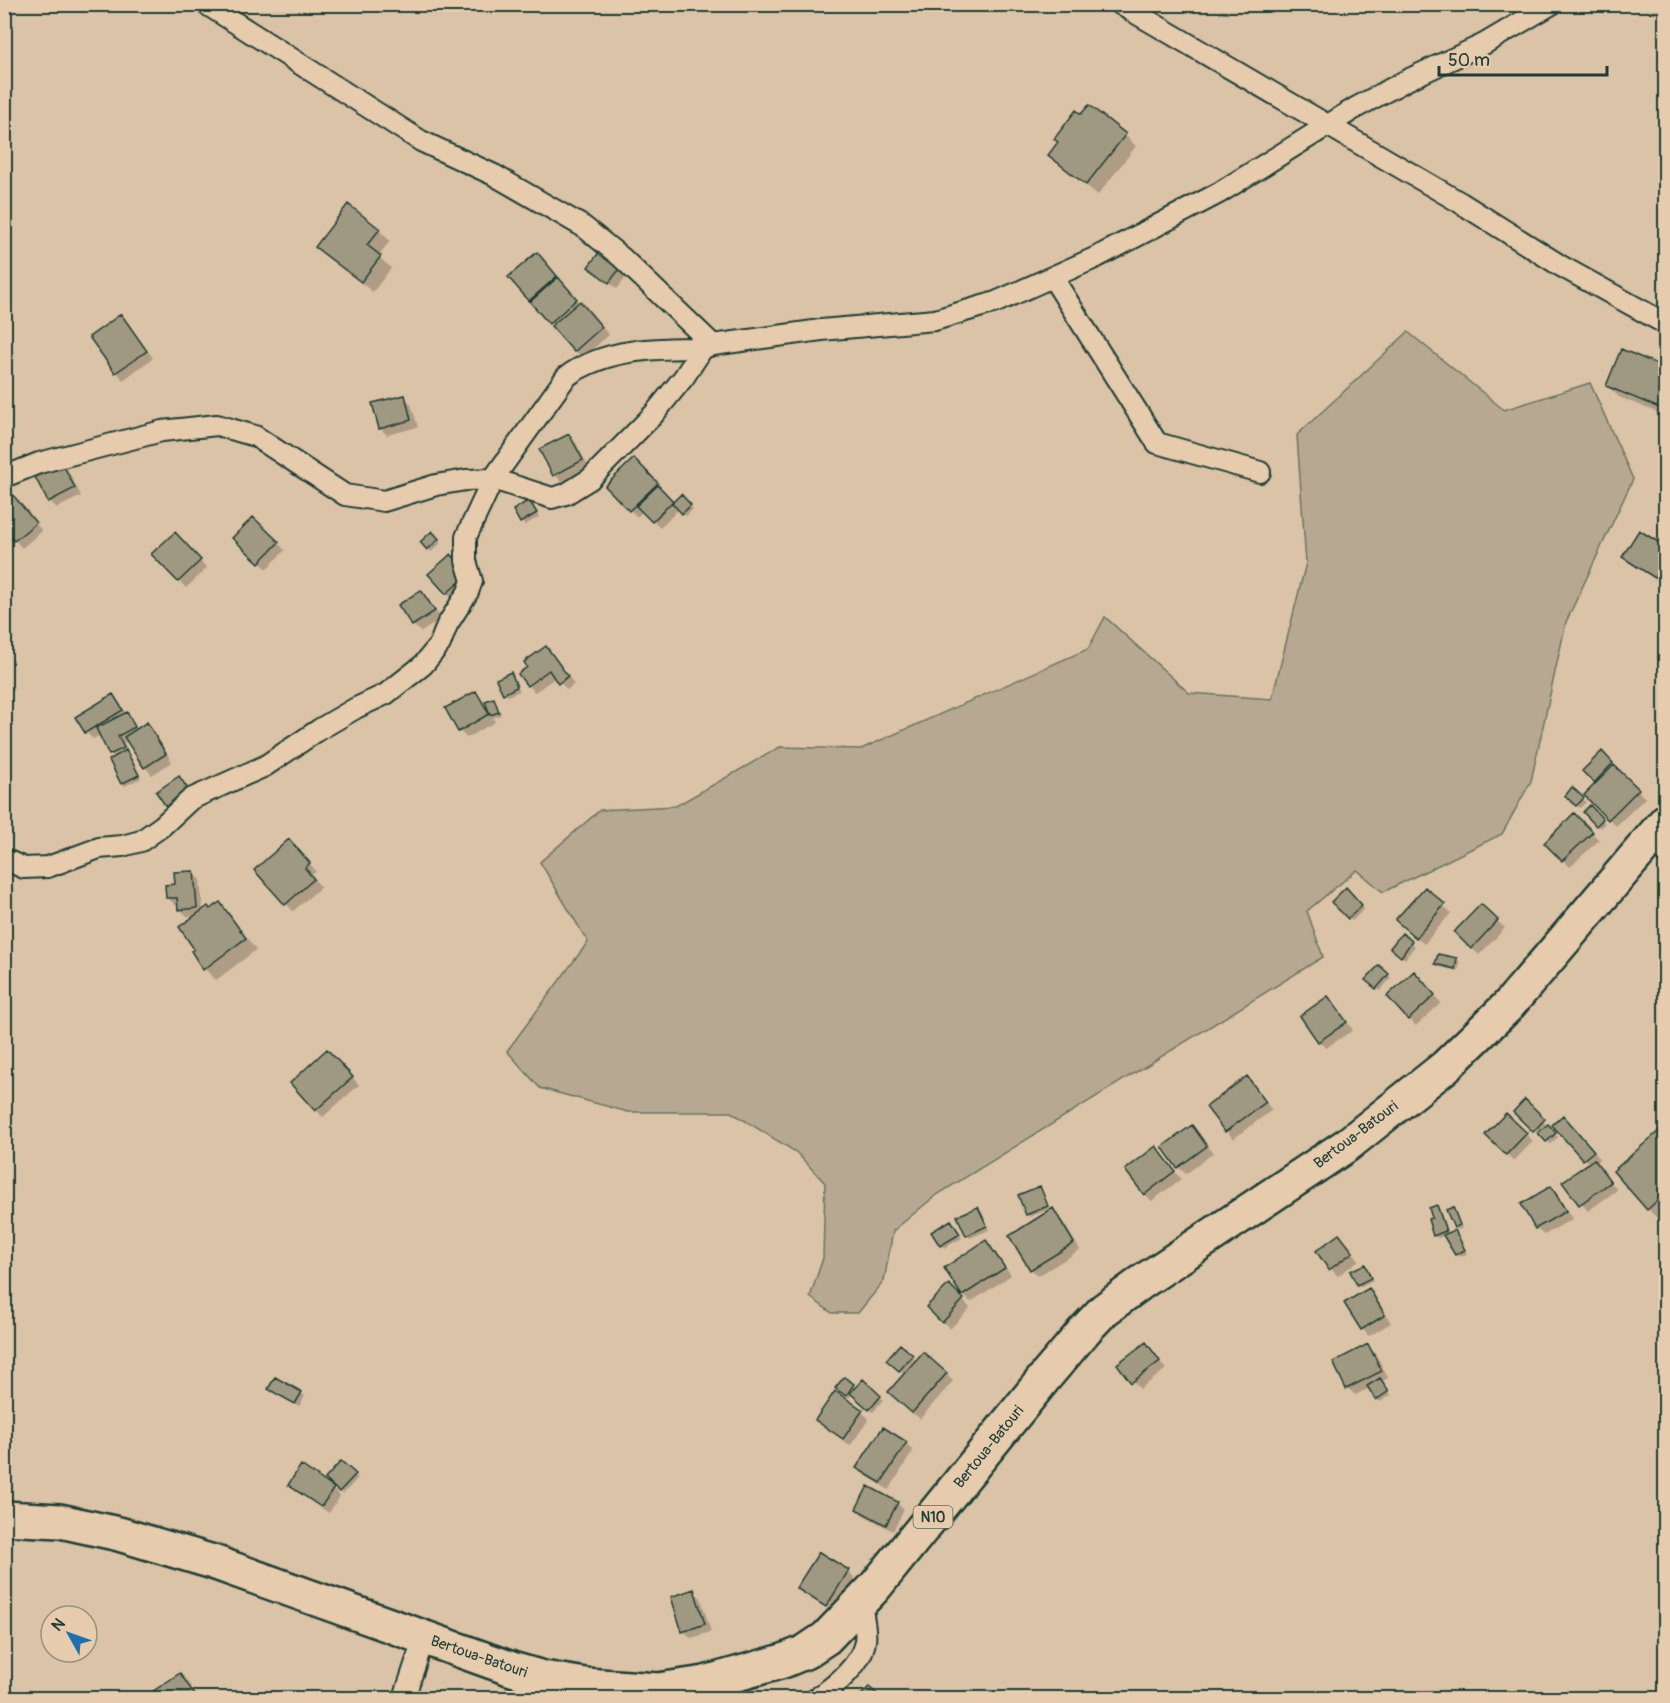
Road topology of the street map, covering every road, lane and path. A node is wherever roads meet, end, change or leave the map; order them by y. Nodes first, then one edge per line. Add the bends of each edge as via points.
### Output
1 (206, 4) edge
2 (1120, 4) edge
3 (1551, 4) edge
4 (1326, 126) junction
5 (1053, 278) junction
6 (1665, 324) edge
7 (708, 346) junction
8 (1260, 472) dead end
9 (4, 477) edge
10 (493, 479) junction
11 (1660, 842) edge
12 (4, 859) edge
13 (4, 1518) edge
14 (861, 1603) junction
15 (424, 1638) junction
16 (404, 1698) edge
17 (817, 1698) edge

1 - 7 street via 421,141 494,176 584,227 621,258
2 - 4 street
3 - 4 street via 1484,44 1407,80
4 - 5 street via 1219,193
4 - 6 street
5 - 7 street via 996,302 935,320 820,330
5 - 8 street via 1157,443
7 - 10 street via 637,351 603,357 579,367 566,376
7 - 10 street via 654,414 590,479 566,494 552,498
9 - 10 street via 39,463 162,431 217,425 255,436 345,495 384,501 436,485
10 - 12 street via 466,537 466,561 472,581 468,592 440,644 404,681 265,766 191,799 141,841 99,848 48,867 24,868
11 - 14 highway, Bertoua-Batouri / N10 via 1507,1007 1445,1067 1347,1145 1104,1310
13 - 15 highway, Bertoua-Batouri / N10 via 60,1521 119,1534 213,1562
14 - 15 highway, Bertoua-Batouri / N10 via 826,1638 791,1658 705,1683 658,1690 543,1678
14 - 17 street via 865,1641 858,1659 832,1689
15 - 16 street

